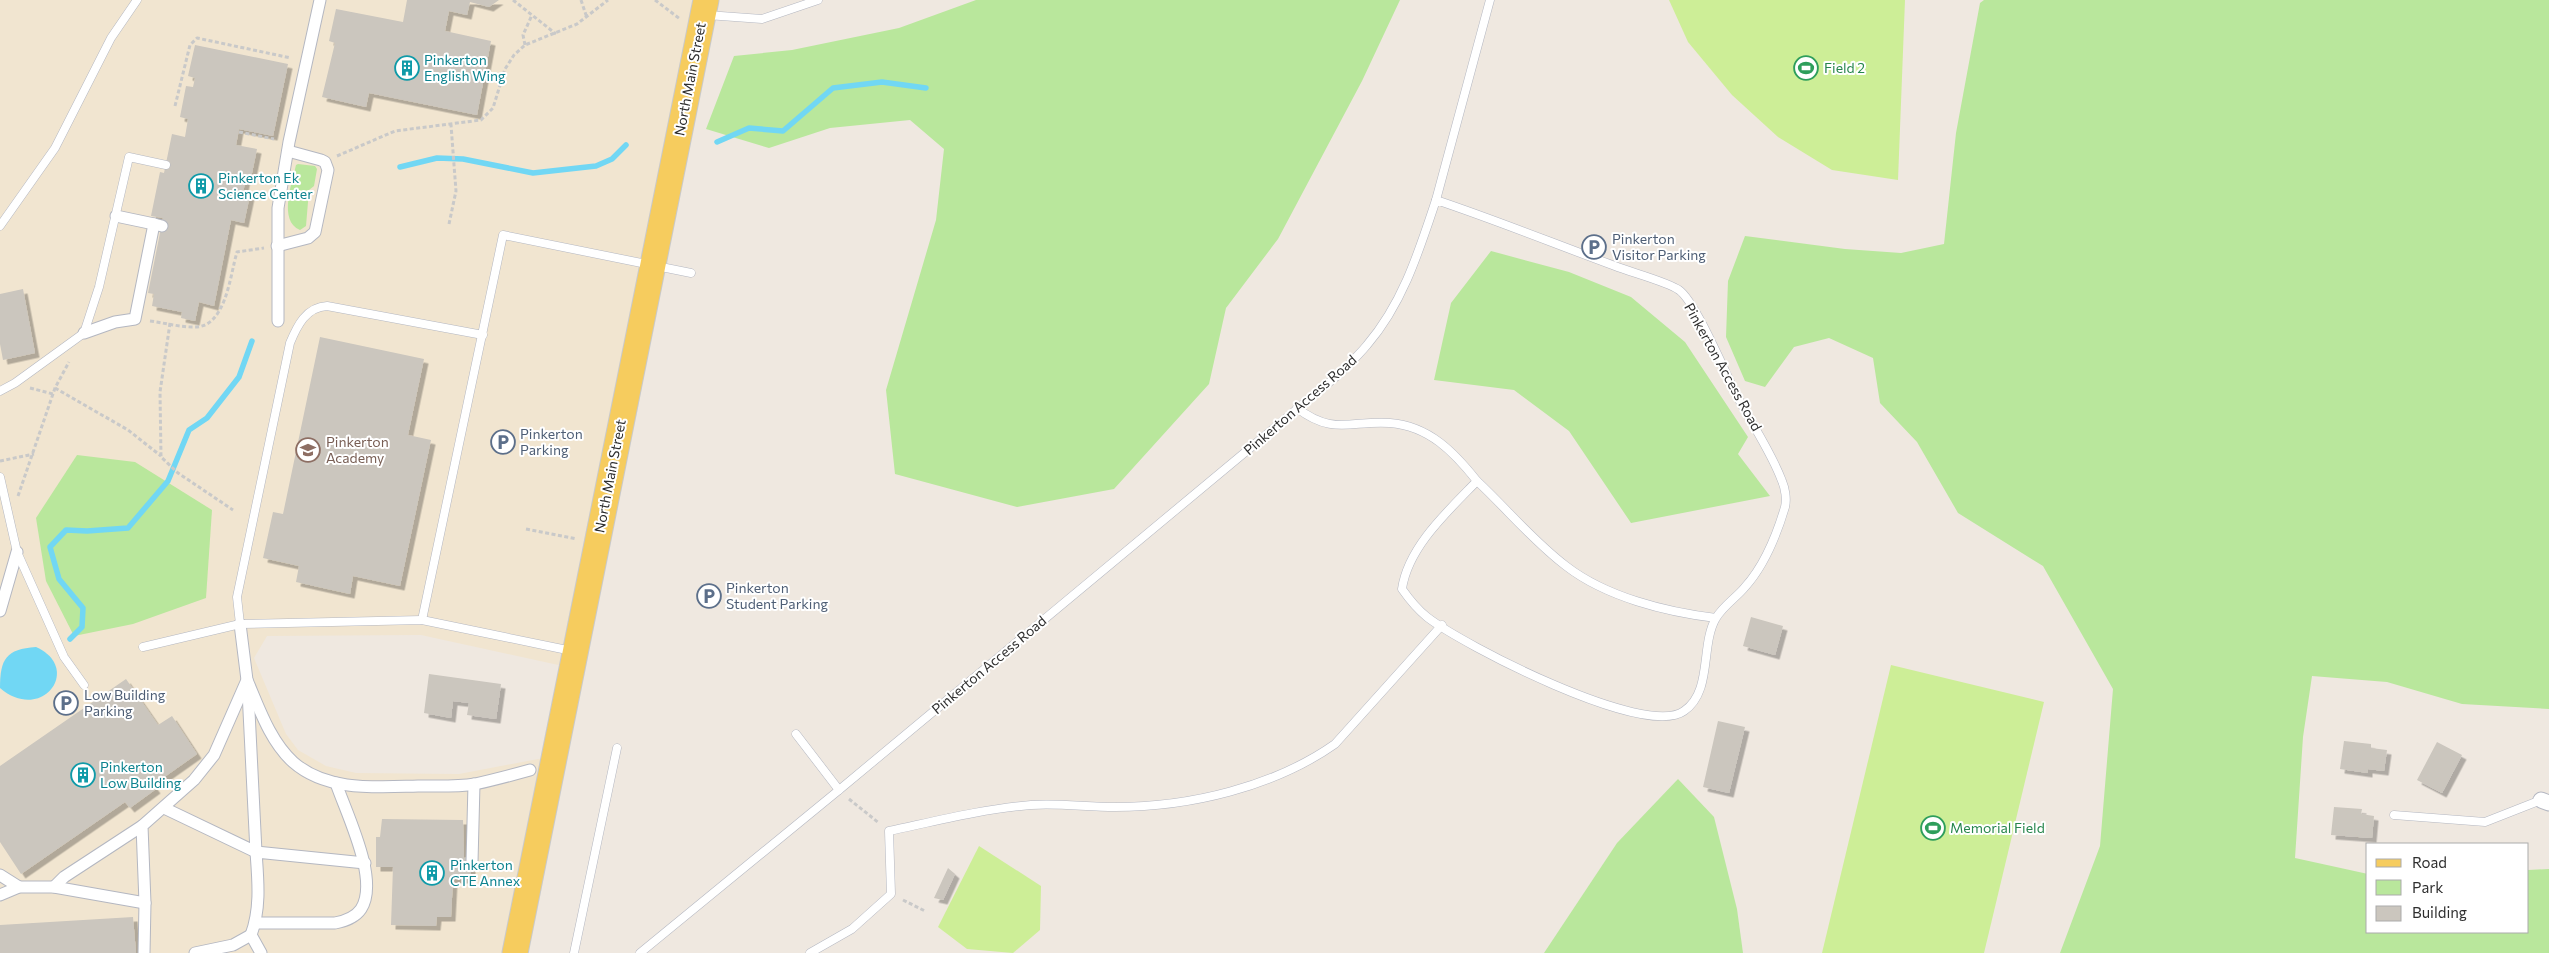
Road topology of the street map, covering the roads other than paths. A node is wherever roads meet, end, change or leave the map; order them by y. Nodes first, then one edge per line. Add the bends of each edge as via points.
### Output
1 (136, 0) edge
2 (320, 0) edge
3 (818, 0) edge
4 (1490, 0) edge
5 (697, 11) edge
6 (289, 147) junction
7 (166, 165) dead end
8 (1436, 200) junction
9 (116, 216) junction
10 (0, 226) edge
11 (277, 246) junction
12 (652, 265) junction
13 (691, 273) dead end
14 (278, 321) dead end
15 (84, 333) junction
16 (483, 335) junction
17 (0, 391) edge
18 (1297, 408) junction
19 (0, 478) edge
20 (1477, 481) junction
21 (17, 552) junction
22 (0, 611) edge
23 (1716, 618) junction
24 (422, 620) junction
25 (240, 624) junction
26 (1442, 625) junction
27 (142, 647) dead end
28 (575, 651) junction
29 (247, 680) junction
30 (84, 686) dead end
31 (796, 734) dead end
32 (617, 748) dead end
33 (530, 770) dead end
34 (336, 783) junction
35 (474, 784) junction
36 (839, 790) junction
37 (2545, 801) edge
38 (164, 808) junction
39 (2394, 815) dead end
40 (142, 826) junction
41 (256, 852) junction
42 (472, 862) dead end
43 (364, 863) junction
44 (0, 875) edge
45 (19, 887) junction
46 (54, 887) junction
47 (0, 895) edge
48 (145, 903) junction
49 (256, 923) junction
50 (251, 935) junction
51 (144, 953) edge
52 (195, 953) edge
53 (260, 953) edge
54 (515, 953) edge
55 (574, 953) edge
56 (640, 953) edge
57 (810, 953) edge

1 - 10 lane via 112,38 55,148
2 - 6 street
3 - 5 lane via 762,19
4 - 8 lane
5 - 12 main road, North Main Street
6 - 11 street via 278,208
6 - 11 street via 325,162 328,170 315,232 308,238
7 - 9 lane via 129,156
8 - 18 lane, Pinkerton Access Road via 1414,265 1396,304 1368,345 1338,375
8 - 23 lane, Pinkerton Access Road via 1680,291 1693,309 1772,458 1784,485 1786,504 1761,566
9 - 15 lane
9 - 15 street via 158,225 135,319
11 - 14 street
12 - 13 lane
12 - 16 lane via 502,234
12 - 28 main road, North Main Street
15 - 17 lane via 15,384
16 - 24 lane
16 - 25 lane via 327,306 317,306 302,320 290,343 237,597
18 - 20 lane via 1310,418 1336,425 1389,423 1410,427 1446,446
18 - 36 lane, Pinkerton Access Road
19 - 21 lane
20 - 23 lane via 1566,567 1590,582 1679,614
20 - 26 lane via 1433,528 1403,578 1402,590 1411,602 1428,618
21 - 22 street
21 - 30 lane via 64,657
23 - 26 lane via 1700,690 1682,713 1670,716 1651,715 1594,701 1548,683 1498,659
24 - 25 lane
24 - 28 lane
25 - 27 lane
25 - 29 street
26 - 57 lane via 1335,744 1280,774 1231,791 1191,800 1116,807 1033,805 888,831 891,894 852,929
28 - 54 main road, North Main Street
29 - 34 street via 279,746 294,763
29 - 38 street via 205,768
29 - 41 street
31 - 36 lane
32 - 55 lane
33 - 35 street
34 - 35 street via 366,787
34 - 43 street
35 - 42 street
36 - 56 lane, Pinkerton Access Road
37 - 39 lane via 2485,822
38 - 40 street
38 - 41 street
40 - 46 street via 64,877
40 - 48 street
41 - 43 street
41 - 49 street via 259,893
43 - 49 street via 366,900 361,909 347,920 317,924
44 - 45 street
45 - 46 street
45 - 47 street
46 - 48 street
48 - 51 street
49 - 50 street
50 - 52 street via 232,945
50 - 53 street

